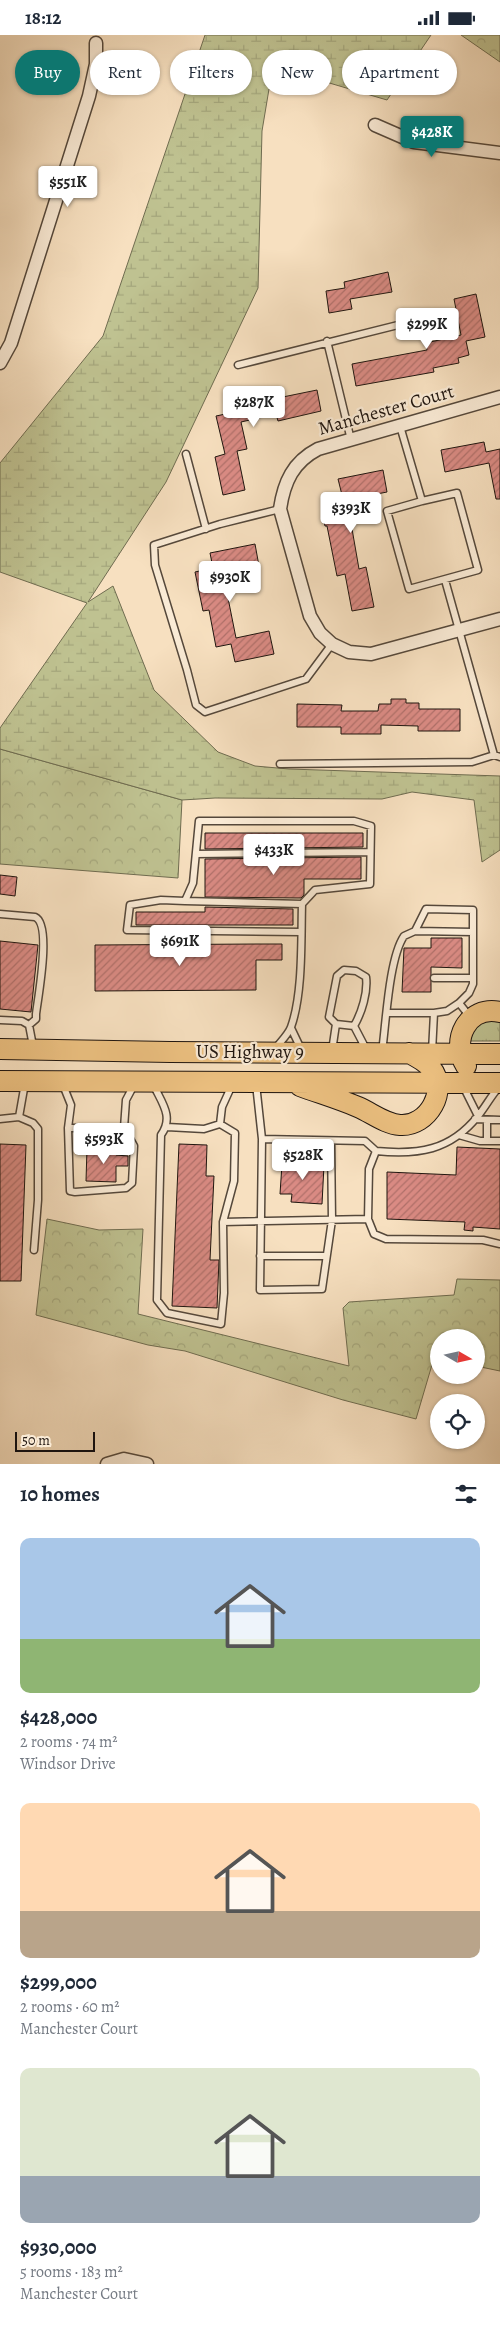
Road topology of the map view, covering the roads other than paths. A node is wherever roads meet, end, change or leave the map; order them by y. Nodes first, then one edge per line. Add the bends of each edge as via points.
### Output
1 (96, 43) dead end
2 (375, 125) dead end
3 (500, 153) edge
4 (430, 317) dead end
5 (327, 341) junction
6 (0, 363) edge
7 (238, 365) dead end
8 (500, 397) edge
9 (400, 426) junction
10 (351, 440) junction
11 (186, 454) dead end
12 (422, 501) junction
13 (280, 509) junction
14 (206, 529) junction
15 (445, 580) junction
16 (500, 619) edge
17 (460, 630) junction
18 (332, 644) junction
19 (497, 756) edge
20 (280, 764) dead end
21 (370, 853) junction
22 (196, 854) junction
23 (185, 901) junction
24 (302, 904) junction
25 (0, 914) edge
26 (412, 932) junction
27 (473, 932) junction
28 (301, 933) junction
29 (434, 978) dead end
30 (473, 978) junction
31 (465, 1011) junction
32 (500, 1011) edge
33 (388, 1013) junction
34 (434, 1013) junction
35 (0, 1020) edge
36 (336, 1024) junction
37 (29, 1025) junction
38 (354, 1026) junction
39 (291, 1028) junction
40 (0, 1049) edge
41 (33, 1049) junction
42 (302, 1052) junction
43 (273, 1053) junction
44 (332, 1053) junction
45 (375, 1053) junction
46 (409, 1053) junction
47 (432, 1053) junction
48 (460, 1053) junction
49 (500, 1054) edge
50 (0, 1081) edge
51 (25, 1081) junction
52 (144, 1081) junction
53 (234, 1081) junction
54 (287, 1081) junction
55 (62, 1082) junction
56 (256, 1082) junction
57 (438, 1082) junction
58 (462, 1083) junction
59 (497, 1084) edge
60 (20, 1117) junction
61 (477, 1117) junction
62 (0, 1119) edge
63 (487, 1120) junction
64 (500, 1120) edge
65 (220, 1124) junction
66 (167, 1127) junction
67 (68, 1128) junction
68 (124, 1128) junction
69 (459, 1135) junction
70 (262, 1139) junction
71 (332, 1141) junction
72 (487, 1141) junction
73 (500, 1141) edge
74 (376, 1151) junction
75 (368, 1219) junction
76 (332, 1220) junction
77 (260, 1221) junction
78 (222, 1222) junction
79 (500, 1244) edge
80 (34, 1250) dead end
81 (260, 1256) junction
82 (326, 1256) junction
83 (107, 1464) edge
84 (147, 1464) edge

1 - 6 street via 96,64 89,96 11,343
2 - 3 street via 414,142
4 - 5 lane
5 - 7 lane
5 - 10 lane
8 - 9 street, Manchester Court
9 - 10 street, Manchester Court
9 - 12 lane
10 - 13 street, Manchester Court via 318,449 300,461 286,481
11 - 14 lane
12 - 15 lane via 457,493 478,570
12 - 15 lane via 387,511 409,589
13 - 14 lane
13 - 18 street, Manchester Court via 310,615 320,633
14 - 18 lane via 154,545 155,565 196,705 205,712 306,679
15 - 17 lane
16 - 17 street, Manchester Court
17 - 18 street, Manchester Court via 371,654 349,652
17 - 19 lane
19 - 20 lane via 472,762
21 - 22 lane
21 - 22 lane via 371,826 354,821 199,821
21 - 24 lane via 370,884 315,890
22 - 23 lane via 193,883
23 - 24 lane
23 - 28 lane via 161,900 130,905 127,930
24 - 28 lane
25 - 37 lane via 35,917 43,925 36,1019
26 - 27 lane
26 - 27 lane via 426,909 473,909
26 - 33 lane via 404,936 399,945
27 - 30 lane
28 - 39 lane via 301,962
29 - 30 lane
30 - 31 lane
31 - 32 highway
31 - 34 lane
31 - 48 highway
33 - 34 lane
33 - 45 lane
34 - 47 lane
35 - 37 lane via 22,1021
36 - 38 lane
36 - 38 lane via 328,1017 337,977 344,970 356,971 366,977 367,984 360,1016
36 - 44 lane
37 - 41 lane
38 - 45 lane
39 - 42 lane
39 - 43 lane
40 - 41 highway, US Highway 9
41 - 43 highway, US Highway 9
42 - 43 highway, US Highway 9
42 - 44 highway, US Highway 9
44 - 45 highway, US Highway 9
45 - 46 highway, US Highway 9
46 - 47 highway, US Highway 9
46 - 57 highway via 431,1068
47 - 48 highway, US Highway 9
48 - 49 highway, US Highway 9
48 - 59 highway via 476,1076
50 - 51 highway, US Highway 9
51 - 55 highway, US Highway 9
51 - 60 lane
52 - 53 highway, US Highway 9
52 - 55 highway, US Highway 9
52 - 66 lane via 168,1115
52 - 68 lane via 126,1100
53 - 56 highway, US Highway 9
53 - 65 lane via 222,1107
54 - 56 highway, US Highway 9
54 - 57 highway, US Highway 9
54 - 57 highway via 402,1125 418,1121 432,1109
55 - 67 lane via 71,1105
56 - 70 lane
57 - 58 highway, US Highway 9
58 - 59 highway, US Highway 9
58 - 61 lane
59 - 61 lane
60 - 62 lane
60 - 80 lane via 38,1129
61 - 63 lane
61 - 69 lane
63 - 64 lane
63 - 72 lane
65 - 66 lane via 204,1129
65 - 78 lane via 235,1133 234,1181
66 - 78 lane via 161,1135 157,1300 167,1313 221,1325 224,1293
67 - 68 lane
67 - 68 lane via 70,1191 126,1188 132,1183 134,1146
69 - 72 lane
69 - 74 lane via 426,1151
70 - 71 lane
70 - 77 lane
71 - 74 lane via 365,1141
71 - 76 lane
72 - 73 lane
74 - 75 lane via 370,1169
75 - 76 lane
75 - 79 lane via 374,1234 386,1239 482,1240
76 - 77 lane
76 - 82 lane
77 - 78 lane
77 - 81 lane
81 - 82 lane
81 - 82 lane via 260,1290 322,1289
83 - 84 street via 124,1459

